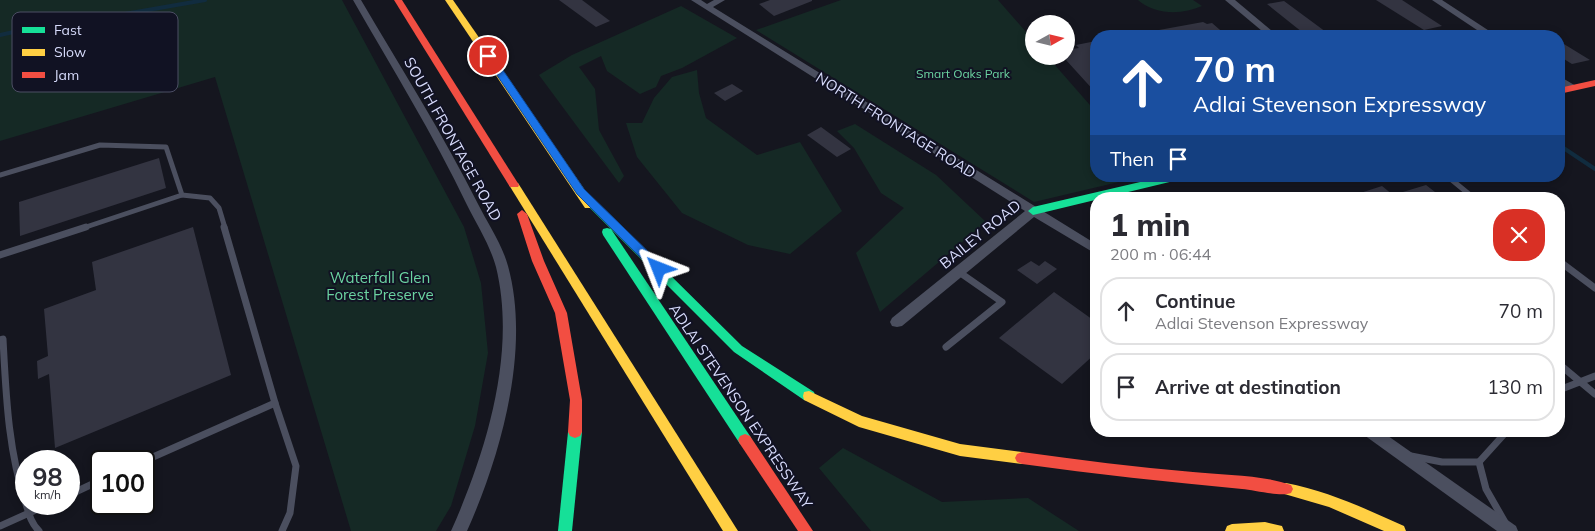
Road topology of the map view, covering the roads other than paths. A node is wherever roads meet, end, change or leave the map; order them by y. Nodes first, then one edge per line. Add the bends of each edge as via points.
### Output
1 (357, 0) edge
2 (398, 0) edge
3 (448, 0) edge
4 (695, 0) edge
5 (721, 0) edge
6 (1229, 0) edge
7 (1436, 0) edge
8 (707, 8) junction
9 (1266, 30) edge
10 (1483, 30) edge
11 (1565, 83) edge
12 (1595, 83) edge
13 (1572, 88) junction
14 (1565, 90) edge
15 (506, 170) junction
16 (0, 175) edge
17 (1156, 182) edge
18 (1455, 182) edge
19 (580, 192) junction
20 (1114, 192) edge
21 (1467, 192) edge
22 (182, 195) junction
23 (1090, 198) edge
24 (1033, 211) junction
25 (1090, 246) edge
26 (0, 255) edge
27 (1565, 266) edge
28 (959, 272) junction
29 (1595, 288) edge
30 (898, 322) dead end
31 (0, 340) edge
32 (946, 347) dead end
33 (1565, 369) edge
34 (1595, 376) edge
35 (1580, 382) junction
36 (1565, 388) edge
37 (1595, 394) edge
38 (276, 403) junction
39 (1377, 437) edge
40 (1502, 437) edge
41 (1400, 453) junction
42 (155, 456) edge
43 (15, 459) edge
44 (1479, 462) junction
45 (25, 515) edge
46 (30, 515) edge
47 (0, 526) edge
48 (39, 531) edge
49 (282, 531) edge
50 (459, 531) edge
51 (565, 531) edge
52 (731, 531) edge
53 (806, 531) edge
54 (1232, 531) edge
55 (1277, 531) edge
56 (1399, 531) edge
57 (1510, 531) edge

1 - 50 street, SOUTH FRONTAGE ROAD via 465,186 502,266 510,309 505,373 494,437 470,511
2 - 15 main road
3 - 19 main road, ADLAI STEVENSON EXPRESSWAY
4 - 8 street, NORTH FRONTAGE ROAD
5 - 8 street
6 - 9 street
7 - 10 street
8 - 24 street, NORTH FRONTAGE ROAD
11 - 13 street
12 - 13 main road
13 - 14 main road
15 - 51 main road via 538,261 561,313 568,342 576,400 575,449
15 - 52 main road
16 - 22 lane via 100,145 166,147
17 - 20 main road, BAILEY ROAD
18 - 21 lane
19 - 53 main road, ADLAI STEVENSON EXPRESSWAY
19 - 56 main road via 738,349 815,400 860,421 960,450 1309,493
22 - 26 lane
22 - 38 lane via 210,198 219,208
23 - 24 main road, BAILEY ROAD
24 - 25 street, NORTH FRONTAGE ROAD
24 - 28 street, BAILEY ROAD
27 - 29 lane
28 - 30 street, BAILEY ROAD
28 - 32 lane via 1002,302
31 - 43 lane via 4,339 8,411
33 - 35 lane
34 - 35 lane
35 - 36 lane
35 - 37 lane
38 - 42 lane
38 - 49 lane via 296,466 290,513
39 - 41 street
40 - 44 lane
41 - 44 lane via 1442,462
41 - 57 street
44 - 57 lane via 1484,487
45 - 47 lane
46 - 48 lane via 33,526
54 - 55 main road

